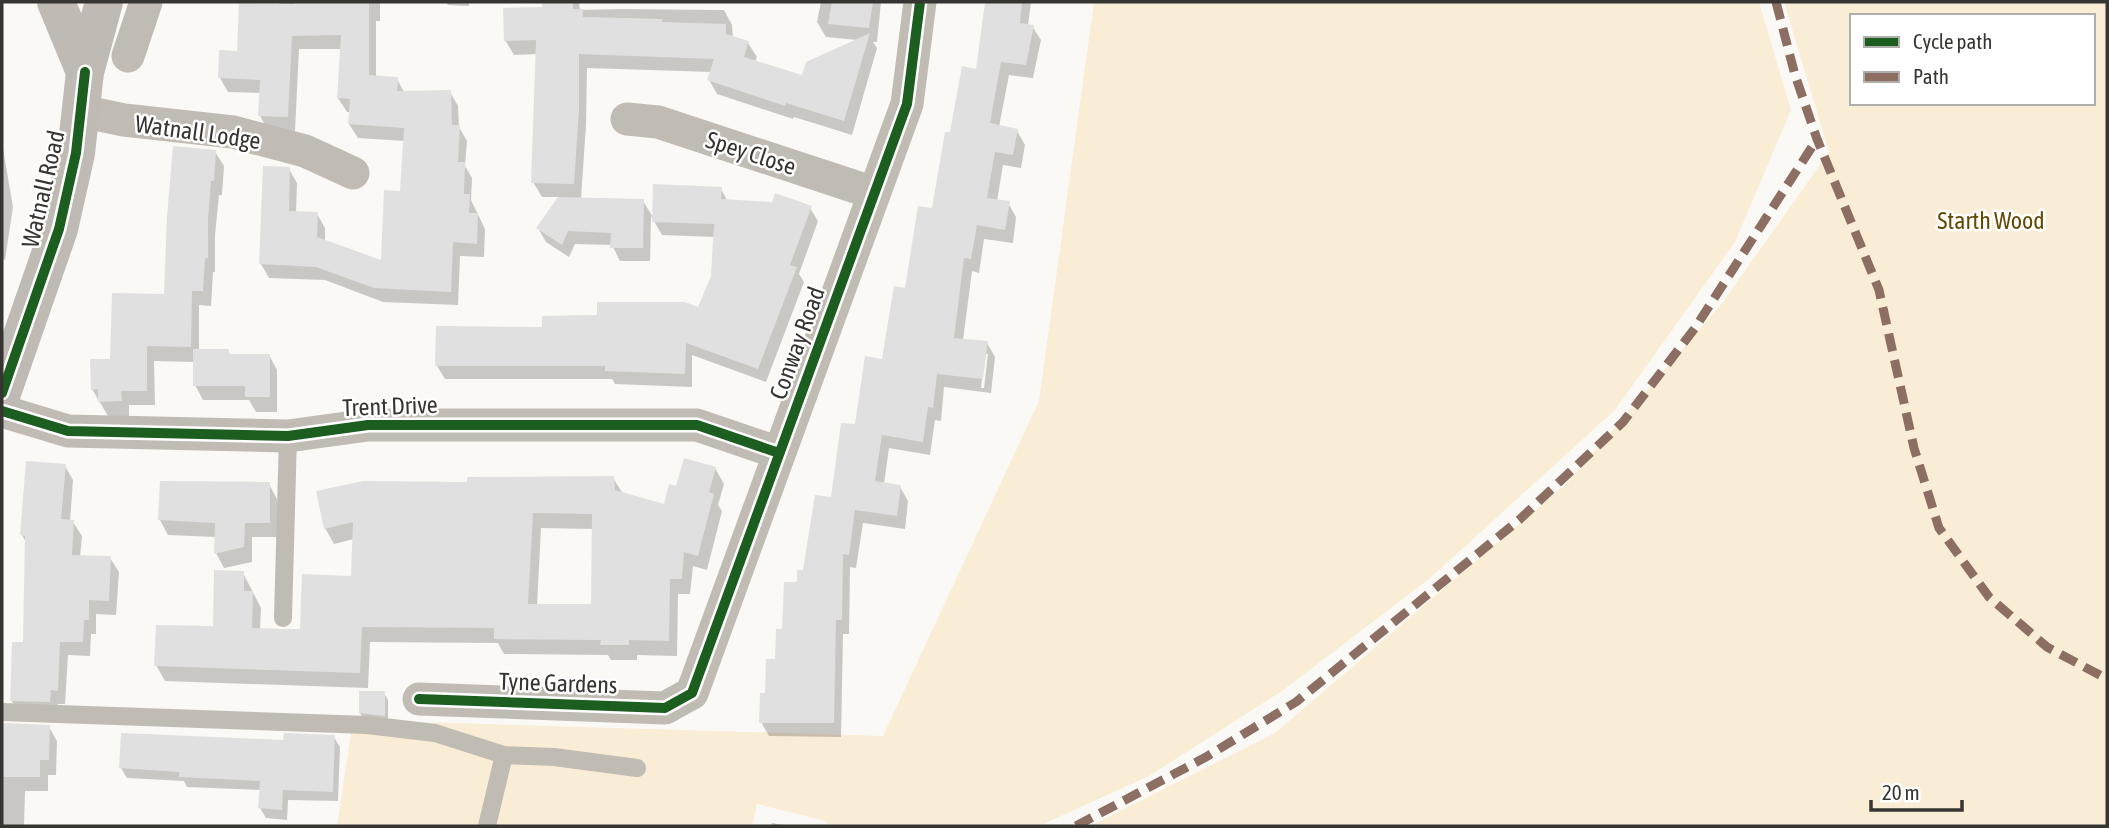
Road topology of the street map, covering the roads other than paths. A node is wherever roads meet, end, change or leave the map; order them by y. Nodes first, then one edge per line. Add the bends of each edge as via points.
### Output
1 (56, 2) edge
2 (104, 2) edge
3 (146, 2) edge
4 (919, 2) edge
5 (128, 57) dead end
6 (85, 72) junction
7 (81, 111) junction
8 (627, 119) dead end
9 (353, 173) dead end
10 (874, 193) junction
11 (2, 393) edge
12 (2, 411) edge
13 (288, 436) junction
14 (779, 453) junction
15 (283, 618) dead end
16 (692, 693) joint
17 (419, 699) dead end
18 (2, 712) edge
19 (504, 755) junction
20 (637, 768) dead end
21 (487, 826) edge

1 - 6 main road, Watnall Road
2 - 6 main road, Watnall Road
3 - 5 street
4 - 10 street, Conway Road via 906,104
6 - 7 main road, Watnall Road
7 - 9 street, Watnall Lodge via 233,132 305,151
7 - 11 main road, Watnall Road via 59,229
8 - 10 street, Spey Close via 659,122
10 - 14 street, Conway Road
12 - 13 street, Trent Drive via 68,431
13 - 14 street, Trent Drive via 368,425 697,425
13 - 15 lane
14 - 16 street, Conway Road
16 - 17 street, Tyne Gardens via 665,708
18 - 19 lane via 367,725 435,733
19 - 20 lane
19 - 21 lane

